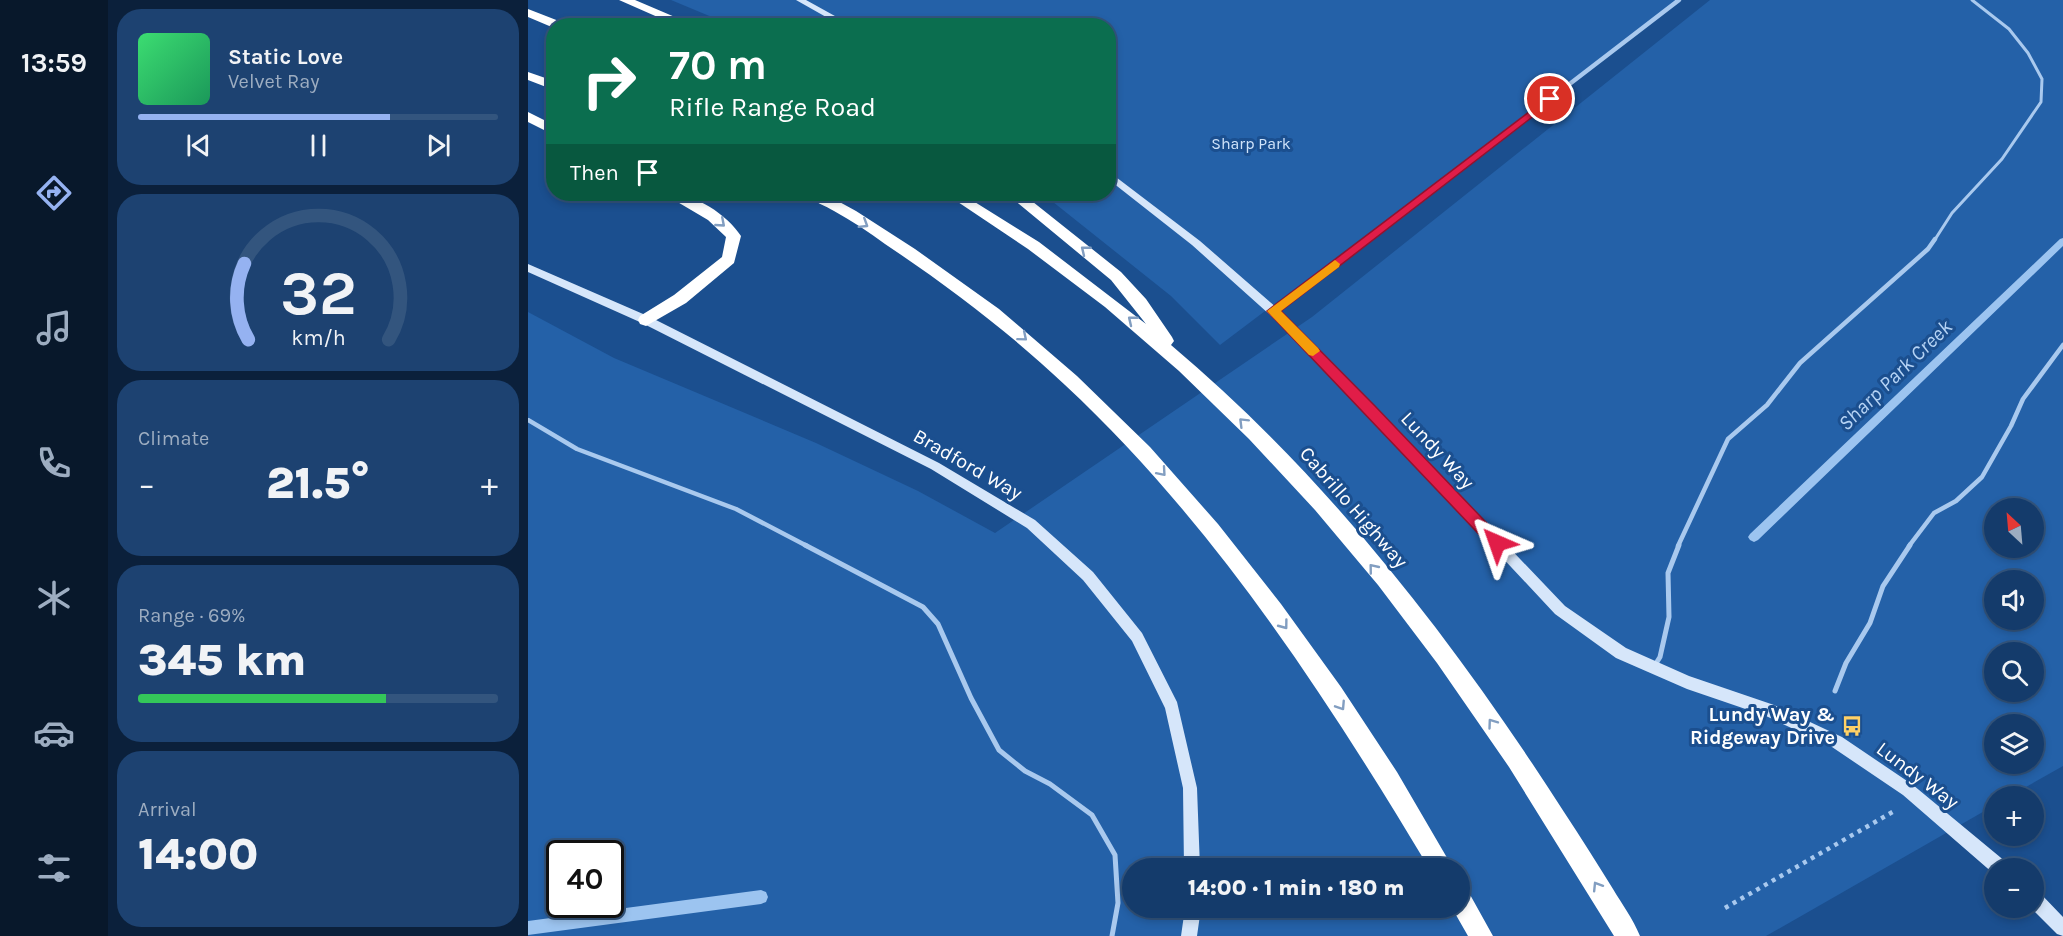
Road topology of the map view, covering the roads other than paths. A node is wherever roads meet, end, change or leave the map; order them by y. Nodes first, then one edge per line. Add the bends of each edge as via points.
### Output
1 (625, 0) edge
2 (800, 0) edge
3 (1679, 0) edge
4 (1972, 0) edge
5 (528, 13) edge
6 (670, 18) edge
7 (834, 18) edge
8 (546, 20) edge
9 (528, 76) edge
10 (546, 83) edge
11 (528, 116) edge
12 (546, 126) edge
13 (1116, 180) edge
14 (686, 201) edge
15 (825, 201) edge
16 (963, 201) edge
17 (1023, 201) edge
18 (528, 268) edge
19 (1273, 311) junction
20 (646, 320) junction
21 (2063, 345) edge
22 (1177, 358) junction
23 (528, 420) edge
24 (1654, 668) junction
25 (1835, 691) dead end
26 (1192, 858) edge
27 (1436, 858) edge
28 (1988, 858) edge
29 (2044, 907) edge
30 (1470, 917) edge
31 (1192, 918) edge
32 (2058, 918) edge
33 (1112, 936) edge
34 (1189, 936) edge
35 (1481, 936) edge
36 (1628, 936) edge

1 - 6 highway
2 - 7 street
3 - 19 street
4 - 24 lane via 2009,29 2028,53 2042,79 2041,102 2002,159 1952,213 1928,249 1800,363 1767,405 1728,439 1668,573 1669,617
5 - 8 highway
9 - 10 highway
11 - 12 highway
13 - 19 street, Lundy Way
14 -> 20 highway via 705,210 734,236 729,259 680,299
15 -> 27 highway via 959,285 1110,416 1163,473 1309,658
22 -> 16 highway, Cabrillo Highway via 1054,259
22 -> 17 highway via 1140,303 1116,276
18 - 20 street, Bradford Way
19 - 24 street, Lundy Way via 1560,610 1621,653
20 - 26 street, Bradford Way via 935,466 1031,525 1088,576 1137,637 1172,707 1190,788
21 - 25 lane via 2023,399 1982,477 1956,501 1934,513 1883,586 1870,623 1846,663
36 -> 22 highway, Cabrillo Highway via 1552,813 1440,652 1305,487
23 - 33 lane via 577,449 736,509 923,607 938,624 970,699 999,750 1092,815 1110,845 1115,855 1118,903
24 - 28 street, Lundy Way via 1769,710 1837,742 1908,790
29 - 32 street
30 - 35 highway
31 - 34 street

